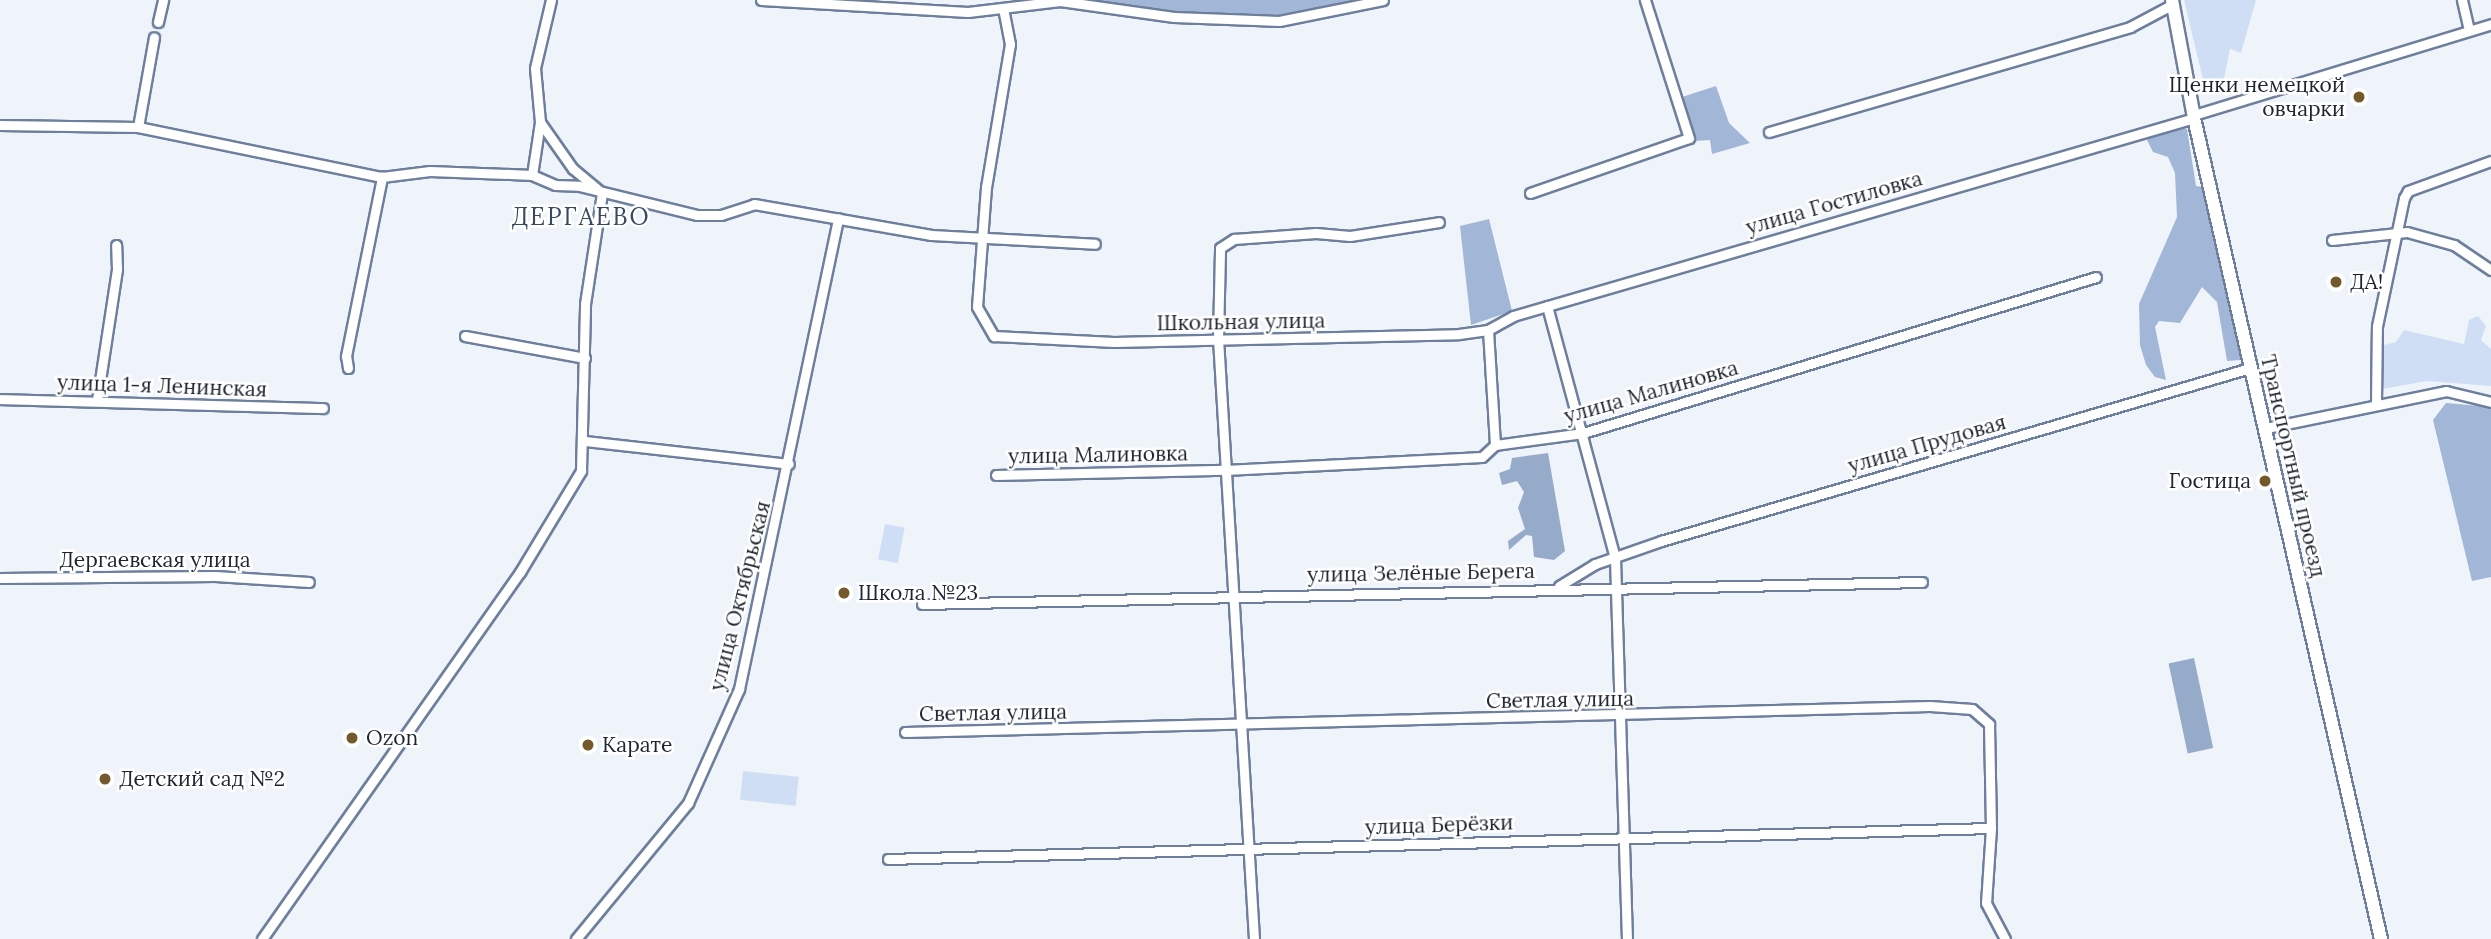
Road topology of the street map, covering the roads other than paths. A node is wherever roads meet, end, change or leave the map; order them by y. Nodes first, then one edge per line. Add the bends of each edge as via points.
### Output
1 (163, 0) edge
2 (551, 0) edge
3 (761, 0) edge
4 (1383, 0) edge
5 (1645, 0) edge
6 (2462, 0) edge
7 (2173, 2) edge
8 (1003, 8) junction
9 (158, 22) dead end
10 (2491, 24) edge
11 (2469, 30) junction
12 (154, 37) dead end
13 (2194, 117) junction
14 (540, 122) junction
15 (0, 125) edge
16 (138, 127) junction
17 (1769, 132) dead end
18 (2491, 161) edge
19 (532, 175) junction
20 (382, 177) junction
21 (602, 193) junction
22 (1530, 193) dead end
23 (838, 218) junction
24 (1439, 222) dead end
25 (2396, 234) junction
26 (981, 240) junction
27 (2332, 240) dead end
28 (1095, 244) dead end
29 (116, 245) dead end
30 (2491, 270) edge
31 (2096, 277) dead end
32 (1547, 306) junction
33 (1488, 330) junction
34 (465, 337) dead end
35 (1218, 340) junction
36 (585, 358) junction
37 (348, 368) dead end
38 (2250, 368) junction
39 (0, 399) edge
40 (97, 400) junction
41 (2491, 402) edge
42 (2376, 403) junction
43 (323, 408) dead end
44 (2266, 428) junction
45 (1583, 433) junction
46 (585, 441) junction
47 (1494, 445) junction
48 (789, 464) junction
49 (1225, 470) junction
50 (996, 475) dead end
51 (1615, 558) junction
52 (0, 579) edge
53 (309, 582) dead end
54 (1922, 582) dead end
55 (1616, 586) junction
56 (1557, 587) junction
57 (1232, 595) junction
58 (922, 604) dead end
59 (1618, 717) junction
60 (1241, 726) junction
61 (905, 732) dead end
62 (1991, 828) junction
63 (1623, 837) junction
64 (1251, 852) junction
65 (888, 859) dead end
66 (262, 939) edge
67 (576, 939) edge
68 (1254, 939) edge
69 (1627, 939) edge
70 (2005, 939) edge
71 (2381, 939) edge

1 - 9 street
2 - 14 street via 536,68
3 - 8 street via 968,12
4 - 8 street via 1279,21 1174,18 1060,1
5 - 22 street via 1689,138
6 - 11 street
7 - 13 main road, Транспортный проезд
7 - 17 street via 2130,27
8 - 26 street via 1010,44
10 - 11 street, улица Гостиловка
11 - 13 street, улица Гостиловка
12 - 16 street
13 - 32 street, улица Гостиловка
13 - 38 main road, Транспортный проезд
14 - 19 street
14 - 21 street via 573,169
15 - 16 street
16 - 20 street
18 - 25 street via 2409,191
19 - 20 street via 430,171
19 - 21 street via 555,185
20 - 37 street via 346,356
21 - 23 street via 697,215 721,215 754,204
21 - 36 street via 585,304
23 - 26 street
23 - 48 street, улица Октябрьская
24 - 35 street via 1350,236 1316,233 1229,241 1218,257
25 - 27 street
25 - 30 street via 2407,232 2454,245
25 - 42 street via 2377,326
26 - 28 street
26 - 35 street, Школьная улица via 985,247 977,307 994,336 1114,342
29 - 40 street via 117,269
31 - 45 street, улица Малиновка
32 - 33 street, улица Гостиловка
32 - 45 street
33 - 35 street, Школьная улица
33 - 47 street
34 - 36 street
35 - 49 street
36 - 46 street
38 - 44 main road, Транспортный проезд
38 - 51 street, улица Прудовая
39 - 40 street, улица 1-я Ленинская
40 - 43 street, улица 1-я Ленинская
41 - 42 street via 2446,391
42 - 44 street
44 - 71 main road, Транспортный проезд
45 - 47 street, улица Малиновка
45 - 51 street
46 - 48 street
46 - 66 street via 581,471 553,521
47 - 49 street, улица Малиновка via 1482,457
48 - 67 street, улица Октябрьская via 739,689 688,803
49 - 50 street, улица Малиновка
49 - 57 street
51 - 55 street
51 - 56 street, улица Прудовая via 1595,564
52 - 53 street, Дергаевская улица via 215,576
54 - 55 street, улица Зелёные Берега
55 - 56 street, улица Зелёные Берега
55 - 59 street
56 - 57 street, улица Зелёные Берега
57 - 58 street, улица Зелёные Берега
57 - 60 street
59 - 60 street, Светлая улица
59 - 62 street, Светлая улица via 1930,706 1972,709 1989,724
59 - 63 street
60 - 61 street, Светлая улица
60 - 64 street
62 - 63 street, улица Берёзки
62 - 70 street, Светлая улица via 1986,903
63 - 64 street, улица Берёзки
63 - 69 street
64 - 65 street, улица Берёзки
64 - 68 street

